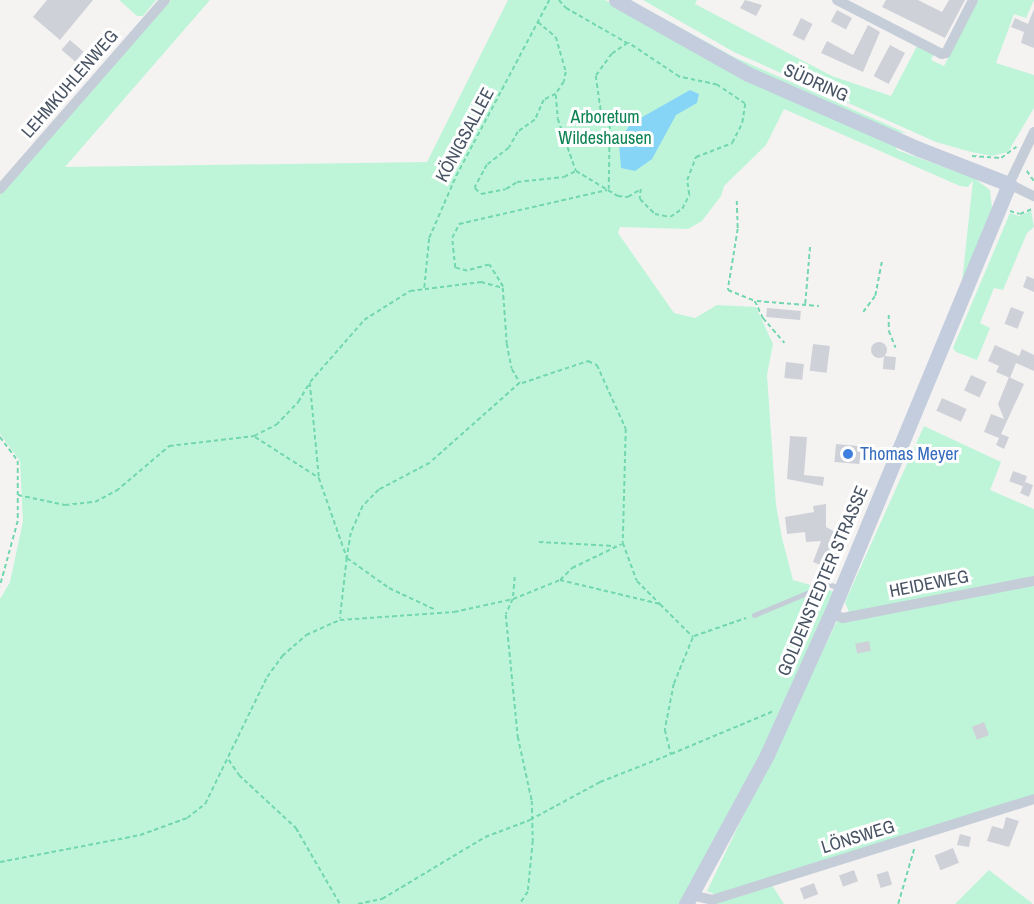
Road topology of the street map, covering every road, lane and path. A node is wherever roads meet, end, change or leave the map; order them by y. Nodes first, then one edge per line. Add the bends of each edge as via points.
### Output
1 (165, 0) edge
2 (549, 0) edge
3 (560, 0) edge
4 (616, 0) edge
5 (837, 0) edge
6 (973, 0) edge
7 (538, 22) junction
8 (628, 43) junction
9 (556, 94) junction
10 (1034, 132) edge
11 (1014, 146) dead end
12 (968, 155) dead end
13 (1026, 170) dead end
14 (576, 171) junction
15 (1034, 181) edge
16 (1009, 184) junction
17 (0, 189) edge
18 (609, 189) junction
19 (1034, 196) edge
20 (737, 201) dead end
21 (1034, 208) edge
22 (1009, 211) dead end
23 (810, 245) dead end
24 (882, 260) dead end
25 (424, 288) junction
26 (503, 288) junction
27 (755, 300) junction
28 (804, 305) junction
29 (819, 306) dead end
30 (863, 312) dead end
31 (889, 315) dead end
32 (785, 343) dead end
33 (896, 348) dead end
34 (310, 382) junction
35 (520, 383) junction
36 (254, 436) junction
37 (0, 437) edge
38 (319, 478) junction
39 (18, 495) junction
40 (539, 542) dead end
41 (623, 543) junction
42 (615, 546) junction
43 (347, 558) junction
44 (514, 577) dead end
45 (560, 580) junction
46 (1034, 581) edge
47 (0, 587) edge
48 (841, 589) junction
49 (513, 599) junction
50 (660, 604) junction
51 (436, 610) junction
52 (831, 614) junction
53 (754, 615) joint
54 (340, 620) junction
55 (693, 637) junction
56 (786, 714) junction
57 (671, 754) junction
58 (229, 759) junction
59 (1034, 799) edge
60 (530, 820) junction
61 (917, 836) junction
62 (0, 862) edge
63 (688, 900) edge
64 (340, 904) edge
65 (358, 904) edge
66 (520, 904) edge
67 (898, 904) edge

1 - 17 street, LEHMKUHLENWEG
2 - 7 path, KÖNIGSALLEE
3 - 8 path via 566,8
4 - 16 main road, SÜDRING via 748,74
5 - 6 street via 942,54
7 - 9 path via 556,37 566,72
7 - 25 path, KÖNIGSALLEE via 451,186 429,238
8 - 18 path via 612,54 596,76 601,112 610,125
8 - 18 path via 679,77 717,85 745,104 742,123 732,143 696,157 687,180 689,195 682,209 670,217 655,214 640,199 641,189 628,197
9 - 14 path via 560,129
9 - 14 path via 543,100 536,120 518,132 509,148 487,165 476,188 481,194 506,189 517,182 564,177
10 - 16 street, GOLDENSTEDTER STRASSE
11 - 12 path via 1000,158
13 - 15 path
14 - 18 path
16 - 19 street
16 - 48 main road, GOLDENSTEDTER STRASSE
18 - 26 path via 459,224 452,238 455,268 467,271 489,265
20 - 27 path via 738,230 728,290
21 - 22 path via 1020,214
23 - 28 path
24 - 30 path via 875,296
25 - 26 path via 481,282
25 - 34 path via 410,291 364,320
26 - 35 path via 507,344 512,369
27 - 28 path
27 - 32 path via 763,318
28 - 29 path
31 - 33 path via 889,331
34 - 36 path via 298,402 276,424
34 - 38 path
35 - 41 path via 588,361 597,365 626,429
35 - 43 path via 430,463 380,490 363,506 351,533
36 - 38 path
36 - 39 path via 169,446 116,491 95,502 65,505
37 - 39 path via 18,461
38 - 43 path
39 - 47 path via 18,521
40 - 42 path
41 - 42 path
41 - 50 path via 637,581
42 - 45 path via 572,568
43 - 51 path via 389,588
43 - 54 path
44 - 49 path
45 - 49 path
45 - 50 path
46 - 52 street, HEIDEWEG via 843,618
48 - 52 main road, GOLDENSTEDTER STRASSE
48 - 53 lane via 828,584
49 - 51 path via 454,612
49 - 60 path via 506,615 518,737 532,801
50 - 55 path
51 - 54 path
52 - 56 main road, GOLDENSTEDTER STRASSE
53 - 55 path
54 - 58 path via 306,635 282,656 267,677
55 - 57 path via 674,684 665,730
56 - 57 path via 776,710
56 - 63 main road, GOLDENSTEDTER STRASSE
57 - 60 path via 600,782
58 - 62 path via 205,804 187,818 140,835
58 - 64 path via 239,775 296,828
59 - 61 street, LÖNSWEG
60 - 65 path via 476,842 382,899
60 - 66 path via 528,891
61 - 63 street, LÖNSWEG via 711,900
61 - 67 path

